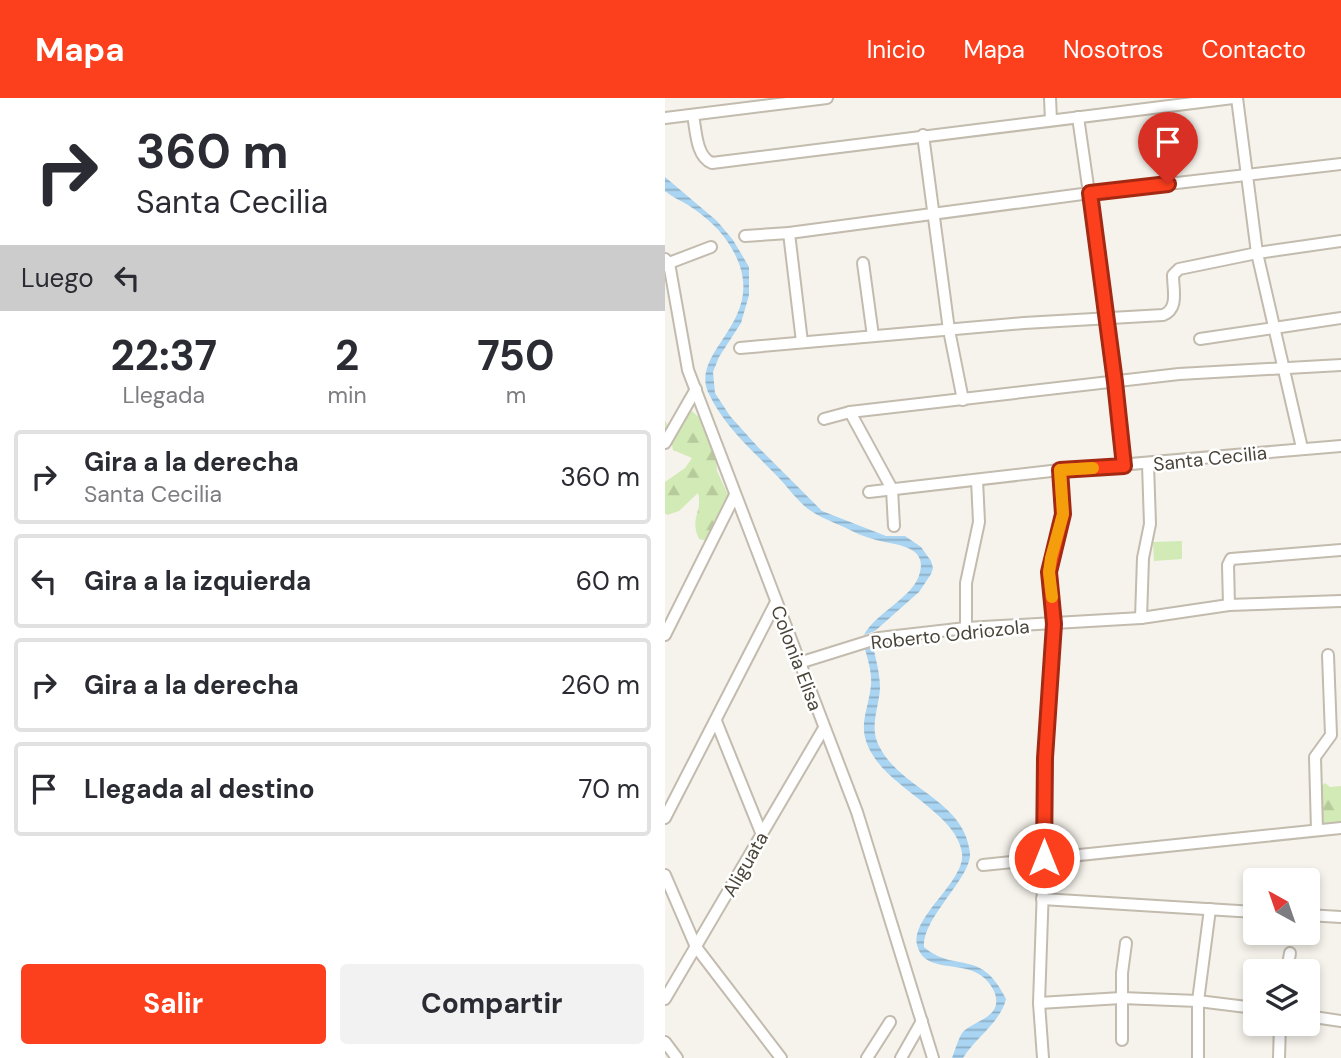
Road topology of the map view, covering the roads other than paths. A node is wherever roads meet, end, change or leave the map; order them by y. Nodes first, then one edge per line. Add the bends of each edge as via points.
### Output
1 (827, 98) edge
2 (1049, 98) edge
3 (1235, 98) edge
4 (693, 115) junction
5 (1078, 117) junction
6 (665, 118) edge
7 (1051, 120) junction
8 (923, 135) junction
9 (1341, 164) edge
10 (1245, 175) junction
11 (1090, 193) junction
12 (934, 213) junction
13 (789, 233) junction
14 (745, 236) dead end
15 (1341, 241) edge
16 (711, 247) dead end
17 (1257, 253) junction
18 (666, 263) edge
19 (863, 263) dead end
20 (1107, 318) junction
21 (1341, 318) edge
22 (1275, 329) junction
23 (949, 330) junction
24 (873, 336) junction
25 (1200, 339) dead end
26 (802, 342) junction
27 (740, 348) dead end
28 (1341, 365) edge
29 (1283, 368) junction
30 (1115, 382) junction
31 (696, 389) junction
32 (963, 400) junction
33 (850, 412) junction
34 (824, 419) dead end
35 (665, 443) edge
36 (1341, 446) edge
37 (1301, 448) junction
38 (1148, 464) junction
39 (1124, 466) junction
40 (1060, 470) junction
41 (977, 480) junction
42 (892, 489) junction
43 (869, 492) dead end
44 (735, 495) junction
45 (894, 526) dead end
46 (1341, 550) edge
47 (776, 601) junction
48 (1341, 601) edge
49 (1229, 605) junction
50 (1141, 618) junction
51 (1054, 624) junction
52 (966, 628) junction
53 (665, 635) edge
54 (1328, 655) dead end
55 (799, 663) junction
56 (716, 721) junction
57 (1336, 727) edge
58 (824, 728) junction
59 (665, 818) edge
60 (1341, 828) edge
61 (1317, 830) junction
62 (762, 835) junction
63 (1044, 858) junction
64 (983, 865) dead end
65 (665, 875) edge
66 (1042, 900) junction
67 (1210, 909) junction
68 (1243, 911) edge
69 (1320, 916) edge
70 (1341, 917) edge
71 (1126, 943) dead end
72 (696, 947) junction
73 (1290, 953) dead end
74 (1289, 959) edge
75 (1121, 998) junction
76 (665, 999) edge
77 (1198, 1001) junction
78 (1039, 1003) junction
79 (1243, 1007) edge
80 (1320, 1018) edge
81 (922, 1021) junction
82 (1341, 1021) edge
83 (890, 1022) dead end
84 (1280, 1036) edge
85 (1122, 1040) dead end
86 (665, 1042) edge
87 (677, 1058) edge
88 (781, 1058) edge
89 (867, 1058) edge
90 (901, 1058) edge
91 (933, 1058) edge
92 (1043, 1058) edge
93 (1198, 1058) edge
94 (1279, 1058) edge

1 - 4 street
2 - 7 street
3 - 5 street
3 - 10 street
4 - 6 street
4 - 8 street via 701,154 712,163
5 - 7 street
5 - 11 street
7 - 8 street
8 - 12 street
9 - 10 street
10 - 11 street
10 - 17 street
11 - 12 street
11 - 20 street
12 - 13 street
12 - 23 street
13 - 14 street
13 - 26 street
15 - 17 street
16 - 18 street
17 - 20 street via 1176,271 1174,306 1168,314
17 - 22 street
18 - 31 street, Colonia Elisa
19 - 24 street
20 - 23 street
20 - 30 street
21 - 22 street
22 - 25 street
22 - 29 street
23 - 24 street
23 - 32 street
24 - 26 street
26 - 27 street
28 - 29 street
29 - 30 street
29 - 37 street
30 - 32 street
30 - 39 street
31 - 35 street
31 - 44 street, Colonia Elisa
32 - 33 street
33 - 34 street
33 - 42 street
36 - 37 street, Santa Cecilia
37 - 38 street, Santa Cecilia
38 - 39 street, Santa Cecilia
38 - 50 street via 1150,524 1143,552
39 - 40 street, Santa Cecilia
40 - 41 street, Santa Cecilia
40 - 51 street via 1063,514 1049,572
41 - 42 street, Santa Cecilia
41 - 52 street via 979,522 966,585
42 - 43 street, Santa Cecilia
42 - 45 street
44 - 47 street, Colonia Elisa
44 - 53 street
46 - 49 street via 1231,559
47 - 55 street, Colonia Elisa
47 - 56 street
48 - 49 street, Roberto Odriozola
49 - 50 street, Roberto Odriozola
50 - 51 street, Roberto Odriozola
51 - 52 street, Roberto Odriozola
51 - 63 street
52 - 55 street, Roberto Odriozola via 879,638
54 - 57 street via 1328,703
55 - 58 street, Colonia Elisa
56 - 59 street
56 - 62 street
57 - 61 street via 1315,757
58 - 62 street, Aliguata
58 - 81 street, Colonia Elisa via 857,812
60 - 61 street
61 - 63 street
62 - 72 street, Aliguata
63 - 64 street
63 - 66 street
65 - 72 street
66 - 67 street
66 - 78 street
67 - 68 street
67 - 77 street
69 - 70 street
71 - 75 street
72 - 76 street, Aliguata
72 - 88 street
73 - 74 street
75 - 77 street
75 - 78 street
75 - 85 street
77 - 79 street
77 - 93 street
78 - 92 street
80 - 82 street
81 - 90 street
81 - 91 street, Colonia Elisa
83 - 89 street
84 - 94 street
86 - 87 street

